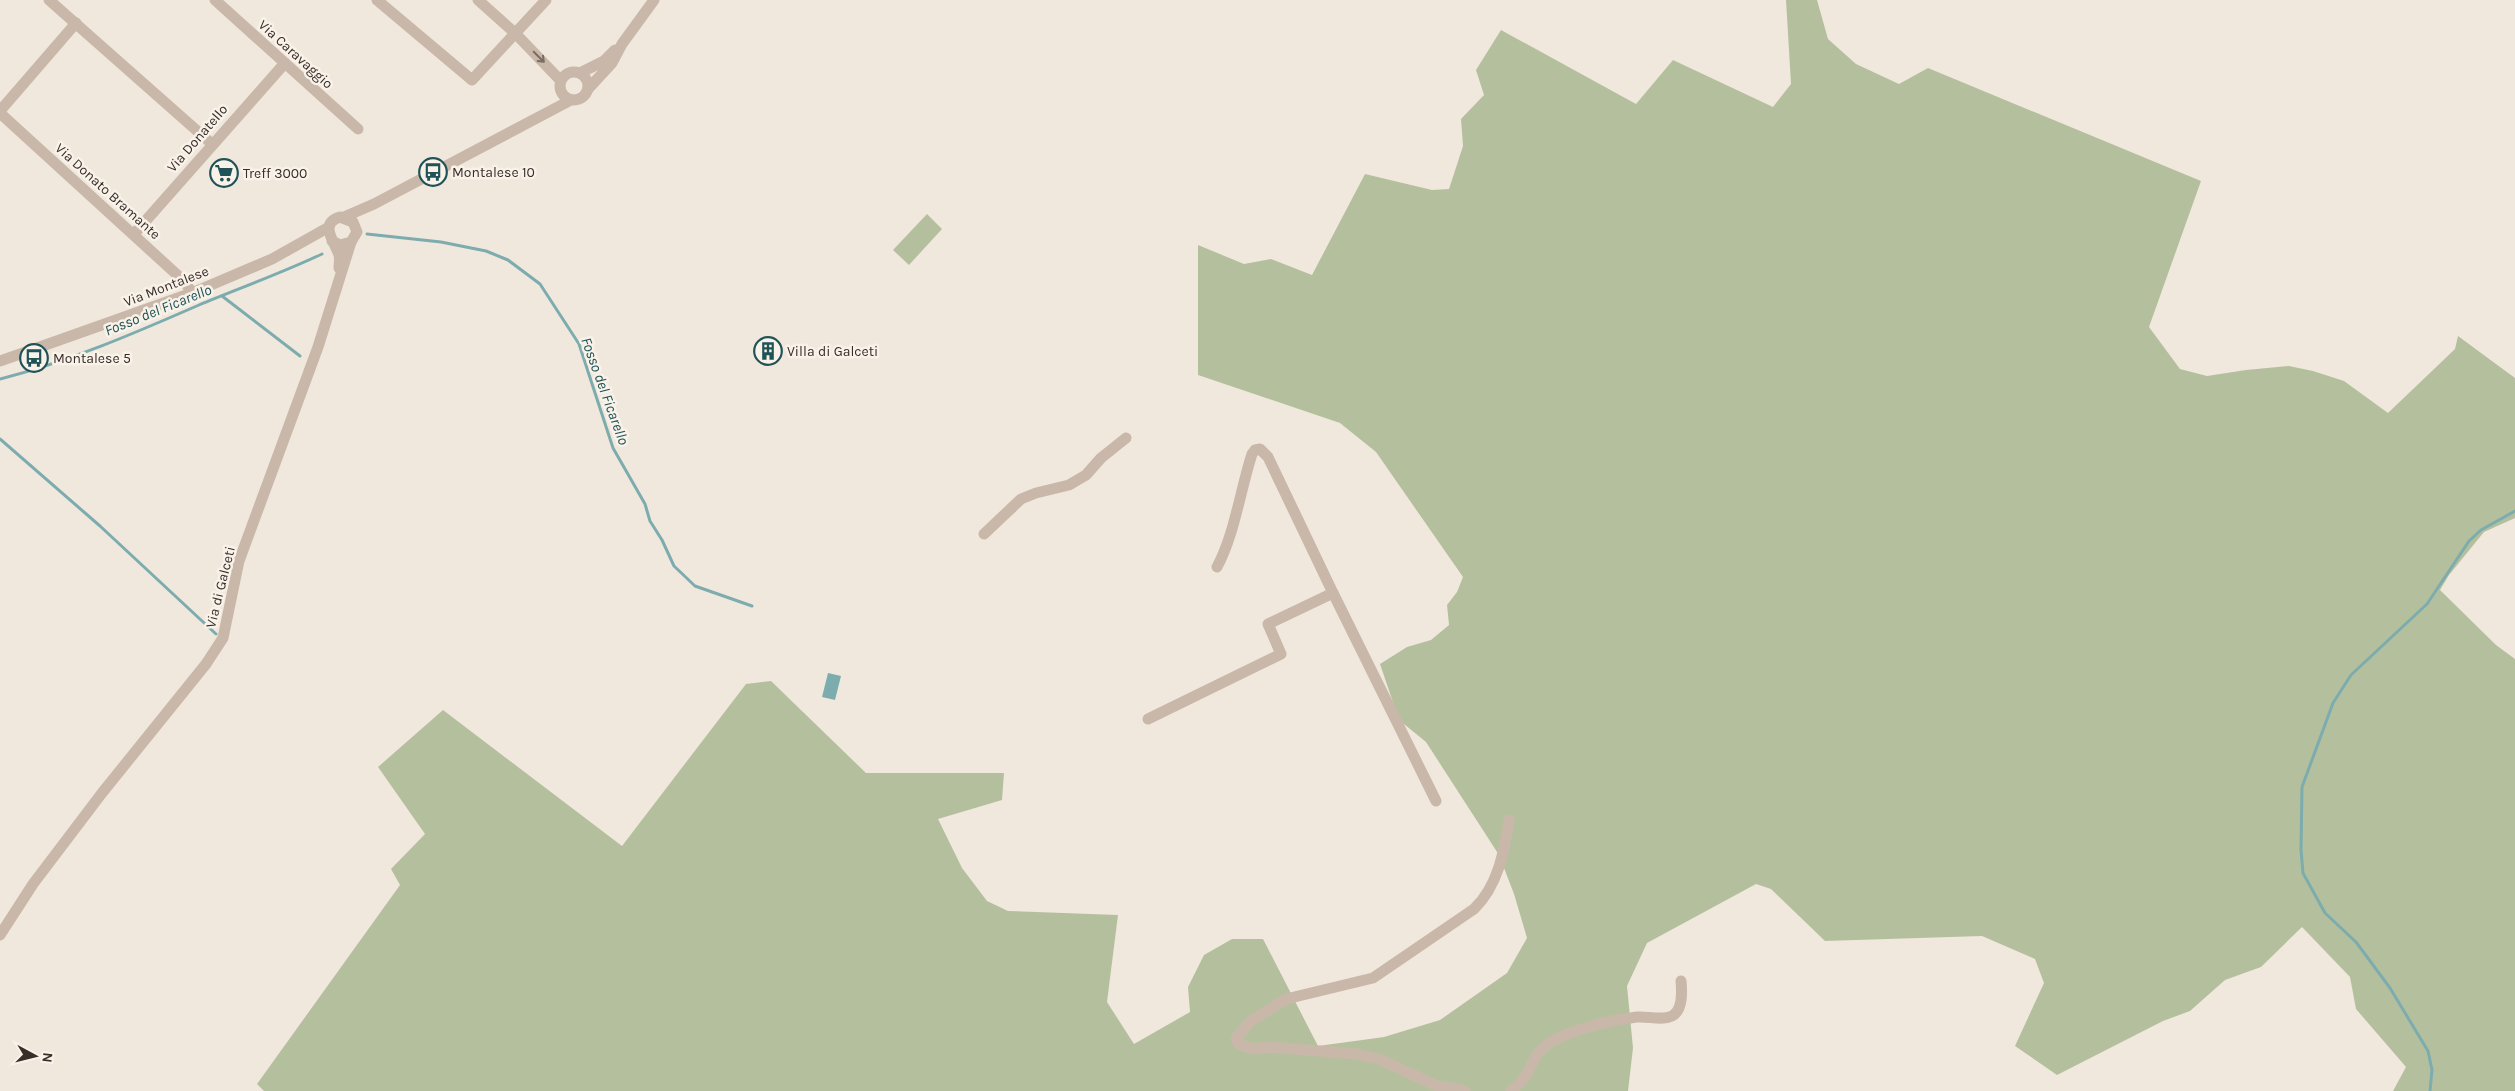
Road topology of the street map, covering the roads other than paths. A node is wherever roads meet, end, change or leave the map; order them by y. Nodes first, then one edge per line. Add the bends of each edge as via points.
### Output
1 (49, 0) edge
2 (215, 0) edge
3 (377, 0) edge
4 (478, 0) edge
5 (546, 0) edge
6 (654, 0) edge
7 (76, 23) junction
8 (516, 33) junction
9 (622, 44) junction
10 (285, 63) junction
11 (580, 73) junction
12 (560, 85) junction
13 (588, 89) junction
14 (571, 100) junction
15 (0, 112) edge
16 (545, 116) junction
17 (358, 129) dead end
18 (212, 144) junction
19 (374, 204) junction
20 (344, 217) junction
21 (329, 228) junction
22 (134, 234) junction
23 (309, 237) junction
24 (354, 237) junction
25 (332, 241) junction
26 (339, 277) junction
27 (192, 293) junction
28 (0, 361) edge
29 (1126, 438) dead end
30 (984, 534) dead end
31 (1217, 567) dead end
32 (1333, 593) junction
33 (1148, 719) dead end
34 (1436, 801) dead end
35 (1509, 820) dead end
36 (0, 934) edge
37 (1681, 981) dead end
38 (1465, 1091) edge
39 (1511, 1091) edge

1 - 7 street
2 - 10 street, Via Caravaggio
3 - 8 street via 472,80
4 - 8 street
5 - 8 street
6 - 9 street, Via Montalese
7 - 15 street
7 - 18 street
8 -> 12 street
9 - 11 street, Via Montalese via 604,61
9 - 13 street, Via Montalese via 612,63
10 - 17 street, Via Caravaggio
10 - 18 street, Via Donatello
11 - 12 street, Via Montalese via 571,72
11 - 13 street via 587,79
12 - 14 street via 564,96
12 - 16 street
13 - 14 street, Via Montalese via 580,99
14 - 16 street, Via Montalese
15 - 22 street, Via Donato Bramante
16 - 19 street, Via Montalese
18 - 22 street, Via Donatello
19 - 20 street, Via Montalese
19 - 24 street, Via Montalese
20 - 21 street, Via Montalese via 336,218
20 - 24 street via 353,222
21 - 23 street, Via Montalese
21 - 25 street
22 - 27 street, Via Donato Bramante via 185,282
23 - 25 street
23 - 27 street, Via Montalese via 272,259
24 - 25 street via 344,245
24 - 26 street, Via di Galceti
25 - 26 street, Via di Galceti via 339,256
26 - 36 street, Via di Galceti via 318,347 239,561 223,638 206,664 50,861
27 - 28 street, Via Montalese
29 - 30 street via 1086,475 1069,485 1021,499
31 - 32 street via 1226,548 1252,454 1260,449 1268,456
32 - 33 street via 1268,624 1281,654
32 - 34 street
35 - 38 street via 1496,876 1486,898 1474,908 1373,978 1286,999 1251,1021 1236,1038 1238,1044 1252,1049 1356,1054 1379,1060 1437,1086
37 - 39 street via 1681,1006 1672,1016 1638,1017 1578,1029 1542,1048 1523,1083

